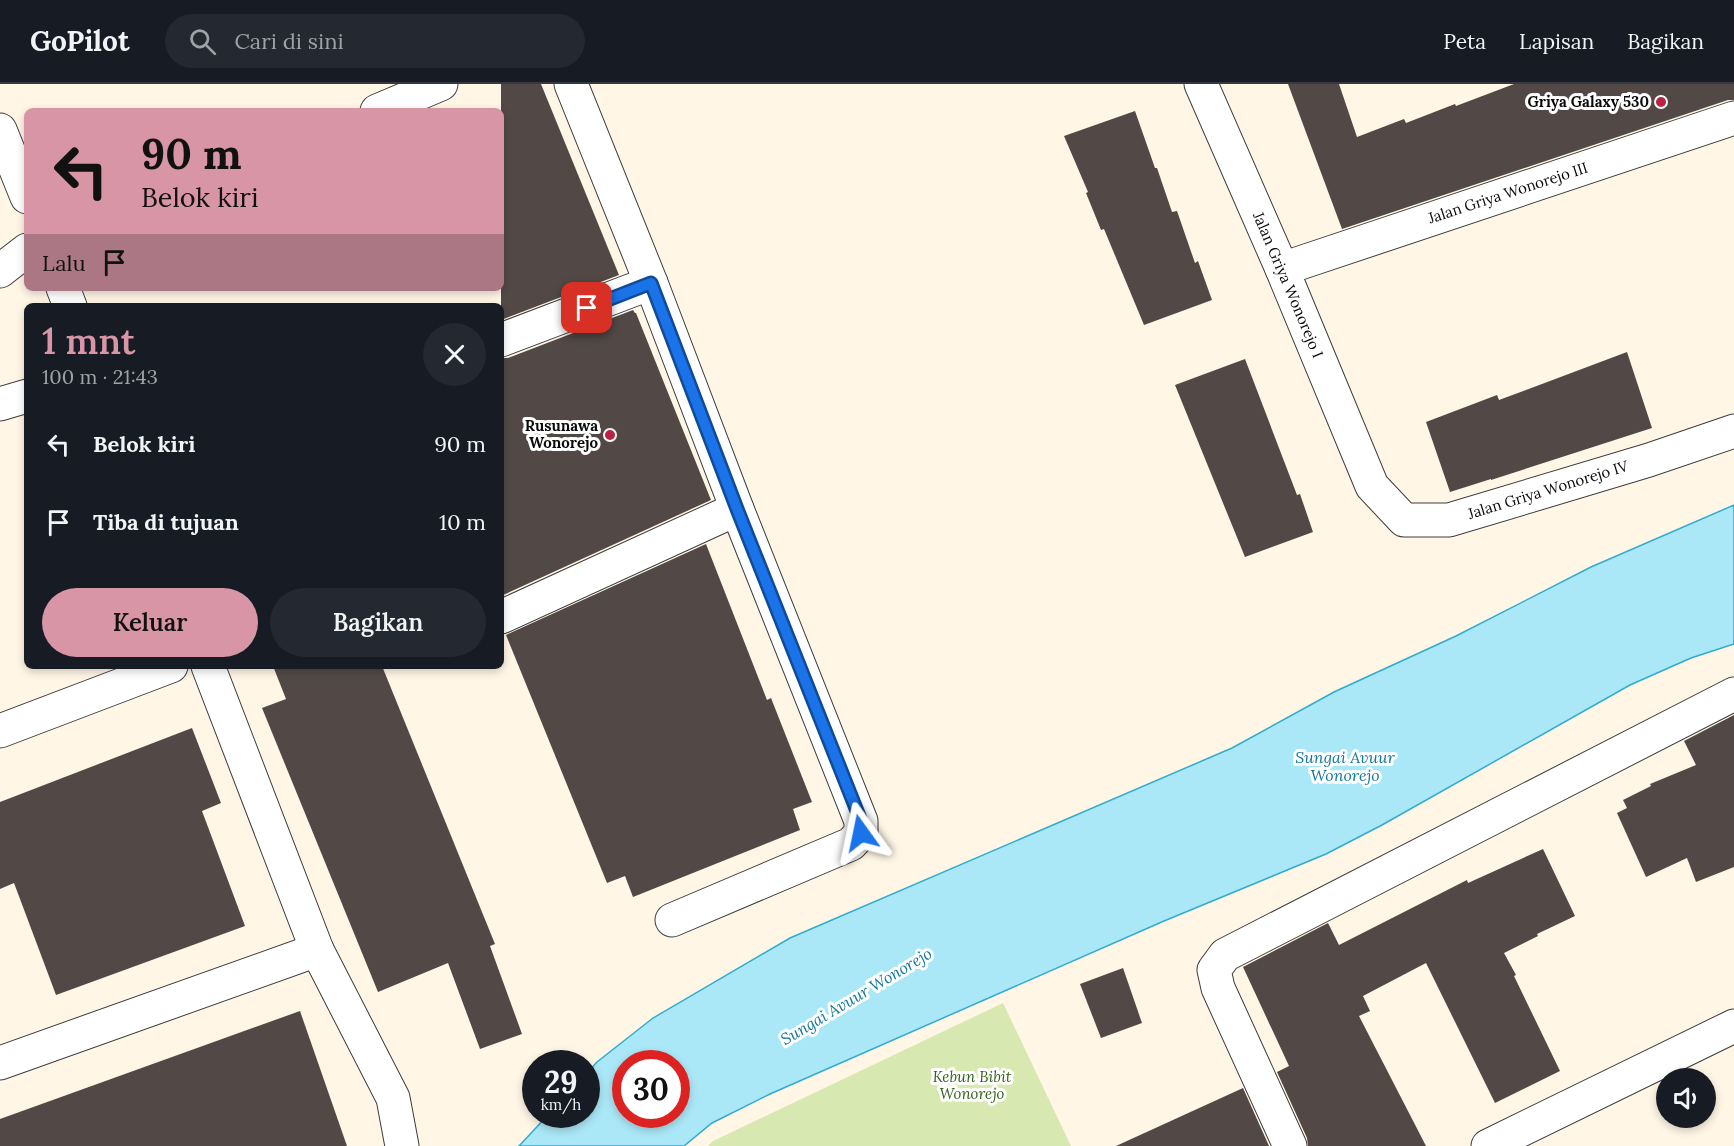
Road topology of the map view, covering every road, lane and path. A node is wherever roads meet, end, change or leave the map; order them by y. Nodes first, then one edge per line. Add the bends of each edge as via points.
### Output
1 (441, 84) edge
2 (571, 84) edge
3 (1201, 84) edge
4 (383, 108) edge
5 (1734, 118) edge
6 (0, 130) edge
7 (24, 190) edge
8 (24, 252) edge
9 (1282, 269) junction
10 (0, 272) edge
11 (651, 283) junction
12 (504, 339) edge
13 (24, 397) edge
14 (0, 404) edge
15 (1734, 431) edge
16 (1372, 486) joint
17 (737, 509) junction
18 (504, 616) edge
19 (163, 669) edge
20 (209, 669) edge
21 (1734, 694) edge
22 (0, 731) edge
23 (672, 920) dead end
24 (317, 950) junction
25 (1734, 1026) edge
26 (0, 1063) edge
27 (402, 1146) edge
28 (1290, 1146) edge
29 (1488, 1146) edge

1 - 4 street
2 - 11 street
3 - 9 street, Jalan Griya Wonorejo I
5 - 9 street, Jalan Griya Wonorejo III
6 - 7 street
8 - 10 street
9 - 16 street, Jalan Griya Wonorejo I
11 - 12 street
11 - 17 street
13 - 14 street
15 - 16 street, Jalan Griya Wonorejo IV via 1449,520 1404,520
17 - 18 street
17 - 23 street via 861,821 861,833 851,844
19 - 22 street
20 - 24 street
21 - 28 street via 1225,955 1214,970 1218,988
24 - 26 street
24 - 27 street via 393,1098
25 - 29 street

